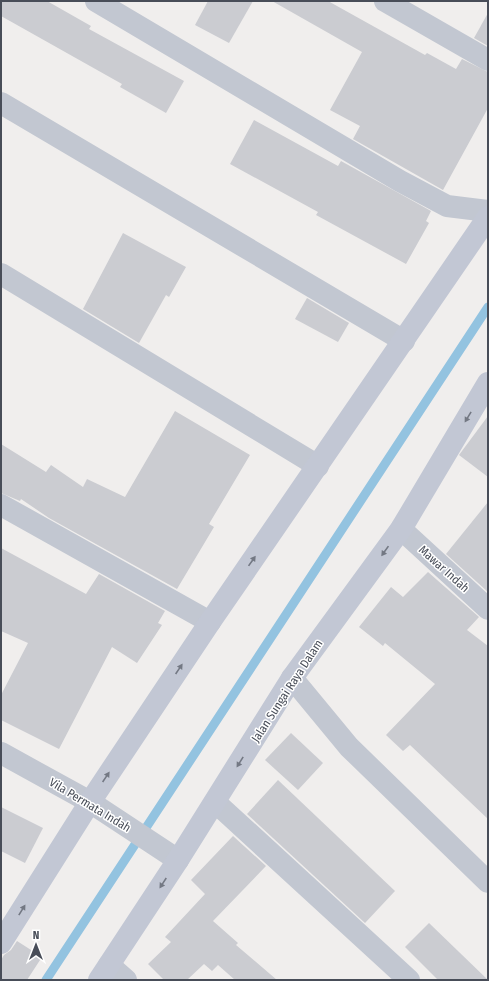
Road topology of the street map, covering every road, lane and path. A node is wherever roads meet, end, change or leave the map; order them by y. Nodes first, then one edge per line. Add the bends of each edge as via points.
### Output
1 (96, 1) edge
2 (386, 1) edge
3 (488, 60) edge
4 (1, 104) edge
5 (488, 211) edge
6 (488, 217) edge
7 (1, 274) edge
8 (404, 341) junction
9 (488, 383) edge
10 (318, 466) junction
11 (1, 505) edge
12 (401, 529) junction
13 (488, 609) edge
14 (210, 622) junction
15 (292, 678) junction
16 (1, 753) edge
17 (215, 802) junction
18 (98, 807) junction
19 (178, 860) junction
20 (488, 882) edge
21 (1, 943) edge
22 (104, 972) edge
23 (126, 980) edge
24 (409, 980) edge

1 - 5 street via 406,185 447,206
2 - 3 street
4 - 8 street
6 - 8 street
7 - 10 street
8 - 10 street
9 -> 12 street, Jalan Sungai Raya Dalam
14 -> 10 street
11 - 14 street
12 - 13 street, Mawar Indah
12 -> 15 street, Jalan Sungai Raya Dalam
18 -> 14 street
15 -> 17 street, Jalan Sungai Raya Dalam
15 - 20 street via 349,748
16 - 18 street, Vila Permata Indah
17 - 19 street, Jalan Sungai Raya Dalam
17 - 24 street
18 - 19 street, Vila Permata Indah
21 -> 18 street
19 -> 22 street, Jalan Sungai Raya Dalam
22 - 23 street

